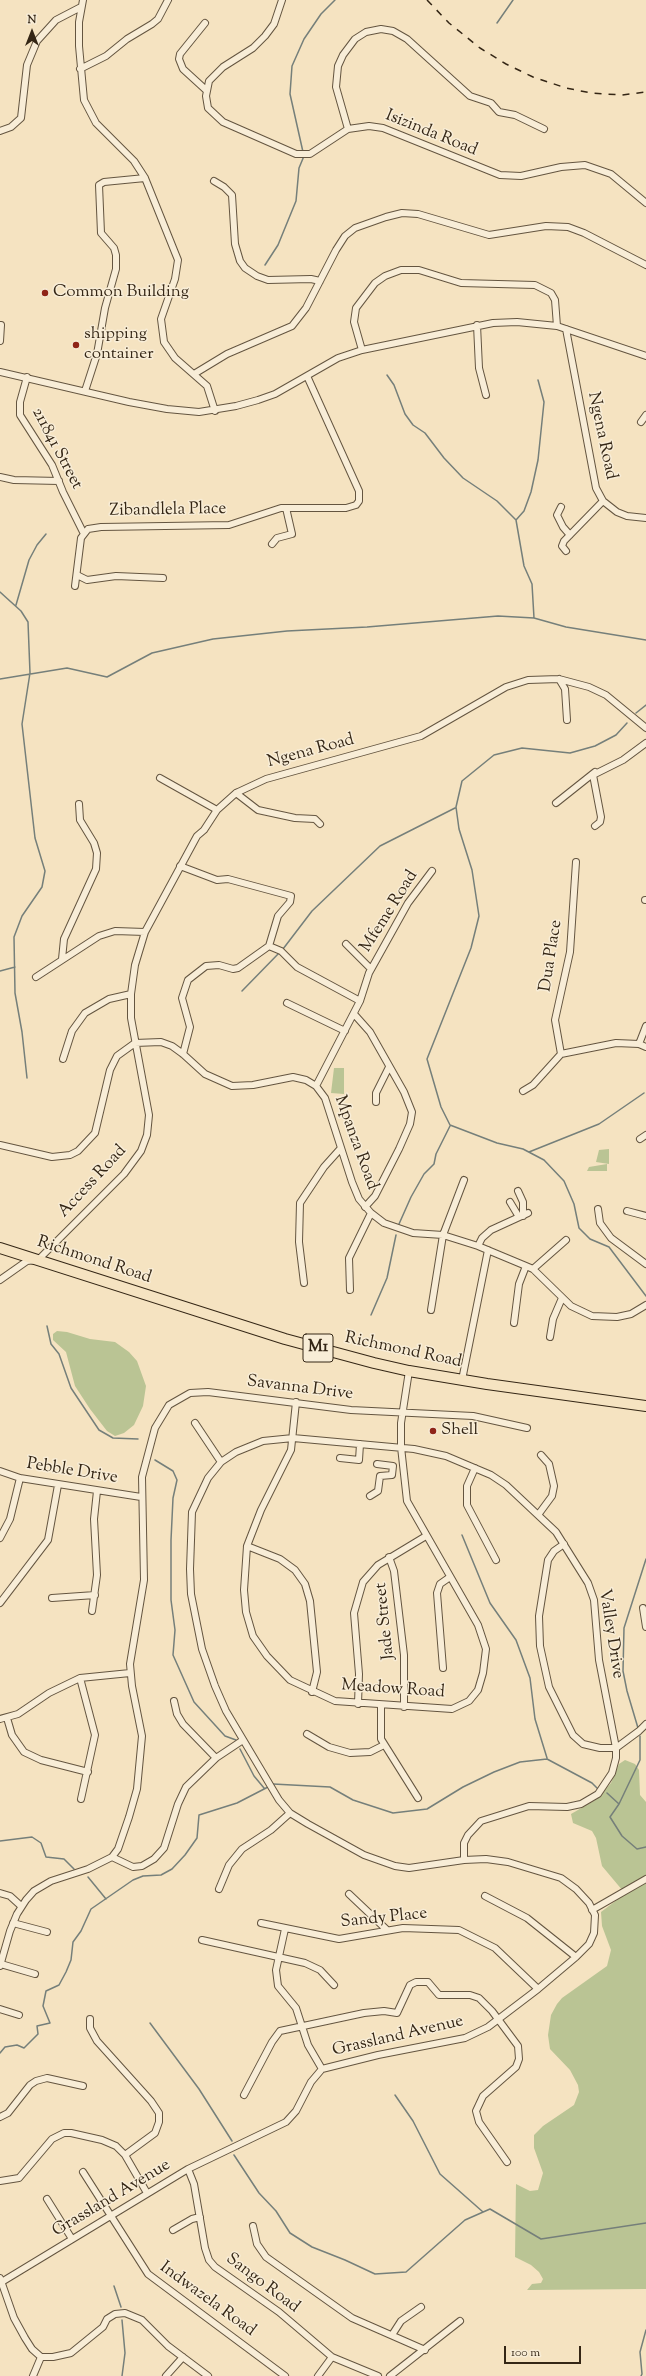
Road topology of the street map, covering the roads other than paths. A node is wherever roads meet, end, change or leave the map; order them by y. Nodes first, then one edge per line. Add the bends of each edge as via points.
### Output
1 (168, 0) edge
2 (282, 0) edge
3 (82, 3) edge
4 (205, 23) dead end
5 (80, 69) junction
6 (206, 90) junction
7 (348, 129) junction
8 (544, 129) dead end
9 (0, 131) edge
10 (145, 178) junction
11 (214, 181) dead end
12 (645, 200) edge
13 (646, 265) edge
14 (320, 281) junction
15 (1, 325) dead end
16 (477, 325) junction
17 (557, 326) junction
18 (566, 329) junction
19 (0, 341) edge
20 (362, 350) junction
21 (646, 356) edge
22 (0, 372) edge
23 (194, 374) junction
24 (307, 376) junction
25 (27, 377) junction
26 (85, 391) junction
27 (486, 395) dead end
28 (215, 411) junction
29 (646, 415) edge
30 (641, 422) dead end
31 (0, 477) edge
32 (59, 482) junction
33 (603, 501) junction
34 (561, 507) dead end
35 (286, 508) junction
36 (646, 518) edge
37 (84, 532) junction
38 (570, 535) junction
39 (272, 544) dead end
40 (566, 551) dead end
41 (77, 575) junction
42 (163, 578) dead end
43 (74, 586) dead end
44 (559, 679) junction
45 (567, 720) dead end
46 (646, 728) edge
47 (646, 743) edge
48 (597, 772) junction
49 (160, 778) dead end
50 (236, 793) junction
51 (556, 803) dead end
52 (79, 804) dead end
53 (217, 810) junction
54 (320, 824) dead end
55 (595, 826) dead end
56 (576, 862) dead end
57 (180, 866) junction
58 (432, 871) dead end
59 (145, 932) junction
60 (346, 944) dead end
61 (269, 946) junction
62 (62, 959) junction
63 (372, 969) junction
64 (36, 977) dead end
65 (131, 994) junction
66 (360, 1001) junction
67 (287, 1003) dead end
68 (354, 1014) junction
69 (646, 1026) edge
70 (345, 1032) junction
71 (135, 1043) junction
72 (639, 1044) junction
73 (646, 1047) edge
74 (183, 1054) junction
75 (561, 1054) junction
76 (63, 1059) dead end
77 (389, 1067) junction
78 (316, 1086) junction
79 (523, 1091) dead end
80 (376, 1102) dead end
81 (0, 1145) edge
82 (342, 1148) junction
83 (464, 1180) dead end
84 (518, 1191) dead end
85 (510, 1202) dead end
86 (365, 1207) junction
87 (598, 1209) dead end
88 (627, 1211) dead end
89 (371, 1213) junction
90 (523, 1215) junction
91 (646, 1216) edge
92 (443, 1235) junction
93 (566, 1240) dead end
94 (478, 1246) junction
95 (0, 1248) edge
96 (488, 1250) junction
97 (38, 1260) junction
98 (646, 1264) edge
99 (526, 1266) junction
100 (533, 1269) junction
101 (0, 1280) edge
102 (304, 1283) dead end
103 (350, 1290) dead end
104 (562, 1298) junction
105 (646, 1305) edge
106 (432, 1310) dead end
107 (514, 1323) dead end
108 (550, 1336) dead end
109 (409, 1371) junction
110 (462, 1380) junction
111 (296, 1402) junction
112 (646, 1406) edge
113 (402, 1412) junction
114 (195, 1423) dead end
115 (527, 1428) dead end
116 (293, 1438) junction
117 (360, 1444) junction
118 (401, 1448) junction
119 (541, 1455) dead end
120 (340, 1458) dead end
121 (221, 1462) junction
122 (376, 1464) dead end
123 (475, 1468) junction
124 (0, 1471) edge
125 (20, 1478) junction
126 (58, 1485) junction
127 (97, 1491) junction
128 (370, 1496) dead end
129 (141, 1497) junction
130 (538, 1515) junction
131 (426, 1536) junction
132 (0, 1538) edge
133 (564, 1544) junction
134 (247, 1546) junction
135 (389, 1558) junction
136 (496, 1560) dead end
137 (450, 1577) junction
138 (96, 1594) junction
139 (52, 1598) dead end
140 (0, 1603) edge
141 (643, 1608) dead end
142 (92, 1611) dead end
143 (646, 1628) edge
144 (443, 1668) dead end
145 (130, 1673) junction
146 (80, 1678) junction
147 (312, 1692) junction
148 (174, 1701) dead end
149 (358, 1704) junction
150 (381, 1706) junction
151 (404, 1707) junction
152 (7, 1718) junction
153 (0, 1719) edge
154 (646, 1724) edge
155 (306, 1734) dead end
156 (243, 1740) junction
157 (384, 1744) junction
158 (616, 1748) junction
159 (216, 1758) junction
160 (88, 1772) junction
161 (418, 1798) dead end
162 (82, 1799) dead end
163 (290, 1813) junction
164 (112, 1857) junction
165 (464, 1860) junction
166 (646, 1879) edge
167 (219, 1889) dead end
168 (0, 1893) edge
169 (349, 1894) dead end
170 (486, 1896) dead end
171 (21, 1906) junction
172 (592, 1910) junction
173 (13, 1923) junction
174 (261, 1923) dead end
175 (285, 1929) junction
176 (387, 1930) junction
177 (47, 1932) dead end
178 (202, 1940) dead end
179 (279, 1957) junction
180 (576, 1957) junction
181 (0, 1965) edge
182 (36, 1974) dead end
183 (334, 1985) dead end
184 (538, 1989) junction
185 (0, 2009) edge
186 (19, 2015) dead end
187 (90, 2019) dead end
188 (498, 2019) junction
189 (303, 2025) junction
190 (322, 2070) junction
191 (83, 2086) dead end
192 (244, 2095) dead end
193 (0, 2117) edge
194 (125, 2155) junction
195 (507, 2162) dead end
196 (188, 2169) junction
197 (83, 2172) dead end
198 (0, 2181) edge
199 (147, 2193) junction
200 (47, 2199) dead end
201 (110, 2216) junction
202 (200, 2217) junction
203 (253, 2226) dead end
204 (173, 2230) dead end
205 (72, 2239) junction
206 (0, 2278) edge
207 (0, 2282) edge
208 (421, 2307) dead end
209 (460, 2321) dead end
210 (392, 2335) junction
211 (425, 2350) junction
212 (41, 2357) junction
213 (183, 2357) junction
214 (332, 2357) junction
215 (34, 2376) edge
216 (166, 2376) edge
217 (208, 2376) edge
218 (285, 2376) edge
219 (318, 2376) edge
220 (378, 2376) edge
221 (390, 2376) edge

1 - 5 street via 158,19 152,24 106,56
2 - 6 street via 274,24 266,36 212,76
3 - 5 street via 79,22
3 - 9 street via 56,20 37,42 27,65 21,118 11,127
4 - 6 street via 180,54 179,59 183,69
5 - 10 street via 84,100 91,115 102,130 134,161
6 - 7 street, Isizinda Road via 208,108 217,118 296,154 316,152
7 - 8 street via 336,87 338,66 355,39 366,32 381,29 393,31 407,39 470,96 491,103 499,112 515,115
7 - 12 street, Isizinda Road via 376,126 500,175 521,176 573,165 601,169
10 - 23 street via 178,260 175,279 161,319 161,331 169,351
10 - 26 street via 102,183 98,189 101,231 103,237 114,248 116,269 105,308 97,354
11 - 14 street via 232,195 235,244 245,268 268,280
13 - 14 street via 568,227 546,226 489,235 425,215 402,213 371,221 345,236
14 - 23 street via 306,308 292,326 227,354
15 - 19 street
16 - 17 street via 517,322
16 - 20 street
16 - 27 street via 479,368
17 - 18 street
17 - 20 street via 556,300 551,293 535,285 461,283 426,272 409,270 393,272 375,283 356,308 354,322
18 - 21 street
18 - 33 street, Ngena Road via 594,481
20 - 24 street via 338,358
22 - 25 street
23 - 28 street via 207,386
24 - 28 street via 258,400
24 - 35 street, Zibandlela Place via 359,491 359,500 356,505 346,508
25 - 26 street
25 - 32 street, 211841 Street via 20,402 20,415 52,465
26 - 28 street via 167,409
29 - 30 street
31 - 32 street
32 - 37 street, 211841 Street
33 - 36 street, Ngena Road via 622,515
33 - 38 street
34 - 38 street via 557,515
35 - 37 street, Zibandlela Place via 272,510 229,525 101,527
35 - 39 street via 292,534 278,538
37 - 41 street
38 - 40 street via 562,544
41 - 42 street via 87,580 116,576
41 - 43 street
44 - 45 street via 565,689
44 - 46 street, Ngena Road via 589,686 602,693
44 - 50 street, Ngena Road via 528,680 506,687 421,736 266,778
47 - 48 street via 623,760
48 - 51 street
48 - 55 street via 593,775 593,781 601,817
49 - 53 street
50 - 53 street, Ngena Road
50 - 54 street via 258,810 295,818 315,819
52 - 62 street via 80,820 97,853 96,869 64,939
53 - 57 street, Ngena Road via 197,836
56 - 75 street, Dua Place via 570,952 555,1020
57 - 59 street, Ngena Road
57 - 61 street via 217,880 228,879 288,895 291,898 290,902 278,916
58 - 63 street, Mfeme Road via 408,903
59 - 62 street via 108,933
59 - 65 street, Ngena Road via 135,965
60 - 63 street, Mfeme Road
61 - 66 street via 281,951 297,967
61 - 74 street via 238,968 206,966 193,975 185,986 183,1005 190,1027
62 - 64 street
63 - 66 street, Mfeme Road via 366,979
65 - 71 street, Ngena Road
65 - 76 street via 109,999 85,1013 72,1031
66 - 68 street, Mfeme Road
67 - 70 street
68 - 70 street, Mfeme Road
68 - 77 street via 366,1025
69 - 72 street
70 - 78 street, Mfeme Road
71 - 74 street, Mpanza Road via 161,1042
71 - 81 street via 117,1056 112,1063 95,1133 78,1151 66,1156 52,1157
71 - 97 street, Access Road via 148,1115 147,1135 140,1151 124,1174
72 - 73 street
72 - 75 street via 616,1043
74 - 78 street, Mpanza Road via 205,1074 232,1086 253,1085 293,1077
75 - 79 street via 533,1085
77 - 80 street via 376,1093
77 - 86 street via 410,1105 411,1119 375,1196
78 - 82 street, Mpanza Road via 325,1098
82 - 86 street, Mpanza Road via 352,1182
82 - 102 street via 324,1168 300,1203 299,1242
83 - 92 street
84 - 90 street via 523,1202
85 - 90 street
86 - 89 street, Mpanza Road
87 - 98 street via 600,1223 611,1238
88 - 91 street
89 - 92 street, Mpanza Road via 396,1228 413,1233
89 - 103 street via 349,1258
90 - 94 street via 488,1232
92 - 94 street, Mpanza Road
92 - 106 street
93 - 100 street
94 - 96 street, Mpanza Road
95 - 97 highway, Richmond Road / M1
96 - 99 street, Mpanza Road
96 - 110 street
97 - 101 street via 27,1261
97 - 109 highway, Richmond Road / M1 via 286,1339
99 - 100 street, Mpanza Road
99 - 107 street via 519,1284
100 - 104 street, Mpanza Road
104 - 105 street, Mpanza Road via 580,1311 602,1318 631,1314
104 - 108 street via 553,1319
109 - 110 highway, Richmond Road / M1
109 - 113 street, Meadow Road
110 - 112 highway, Richmond Road / M1
111 - 113 street, Savanna Drive via 351,1410
111 - 116 street, Meadow Road
111 - 129 street, Savanna Drive via 198,1391 190,1392 173,1401 155,1428 142,1477
113 - 115 street, Savanna Drive via 473,1416
113 - 118 street, Meadow Road
114 - 121 street
116 - 117 street, Valley Drive
116 - 121 street, Grassland Avenue via 276,1438 250,1444
116 - 134 street, Meadow Road via 291,1450 261,1510
117 - 118 street, Valley Drive
117 - 120 street via 358,1460
118 - 123 street, Valley Drive via 432,1452
118 - 131 street, Meadow Road via 407,1501
119 - 130 street via 551,1470 554,1486 552,1496
121 - 156 street, Grassland Avenue via 208,1478 192,1512 191,1594 206,1660 226,1711
122 - 128 street via 393,1466 392,1475 380,1476 378,1491
123 - 130 street, Valley Drive via 499,1480
123 - 136 street via 467,1486 467,1505
124 - 125 street, Pebble Drive
125 - 126 street, Pebble Drive
125 - 132 street via 10,1519
126 - 127 street, Pebble Drive
126 - 140 street via 48,1540
127 - 129 street, Pebble Drive
127 - 138 street via 94,1519
129 - 145 street, Savanna Drive via 144,1580
130 - 133 street, Valley Drive via 556,1532
131 - 135 street
131 - 137 street, Meadow Road
133 - 158 street, Valley Drive via 588,1583 594,1600 599,1660
133 - 158 street via 554,1551 548,1560 540,1604 538,1630 547,1681 577,1739 590,1746
134 - 147 street, Meadow Road via 244,1590 246,1612 253,1636 285,1676
134 - 147 street via 280,1559 294,1570 305,1584 310,1602 317,1672
135 - 149 street via 367,1576 356,1604
135 - 151 street, Jade Street via 394,1571 404,1655
137 - 144 street via 440,1584 437,1593
137 - 151 street, Meadow Road via 484,1641 486,1658 478,1690 469,1701 452,1709
138 - 139 street
138 - 142 street
141 - 143 street
145 - 146 street
145 - 164 street via 142,1728 141,1762 129,1817 118,1849
146 - 152 street
146 - 160 street via 95,1729 94,1749
147 - 149 street, Meadow Road via 335,1701
148 - 159 street via 183,1724
149 - 150 street, Meadow Road
150 - 151 street, Meadow Road
150 - 157 street via 381,1736
152 - 153 street
152 - 160 street via 12,1735 24,1752 41,1760
154 - 158 street
155 - 157 street via 329,1747 350,1753 370,1752
156 - 159 street
156 - 163 street, Grassland Avenue via 272,1790
157 - 161 street
158 - 165 street, Valley Drive via 612,1773 598,1794 581,1804 567,1807 520,1807 481,1822 464,1843
159 - 164 street via 193,1779 182,1794 170,1833 159,1854 137,1866 129,1866
160 - 162 street
163 - 165 street, Grassland Avenue via 348,1847 395,1866 409,1868
163 - 167 street via 242,1849 229,1865
164 - 171 street via 88,1869 47,1883 34,1891
165 - 172 street, Grassland Avenue via 508,1862 552,1875 576,1889
166 - 172 street
168 - 171 street via 10,1896
169 - 176 street
170 - 180 street via 521,1915
171 - 173 street
172 - 180 street, Grassland Avenue via 596,1925 594,1934 589,1944
173 - 177 street
173 - 181 street
174 - 175 street, Sandy Place
175 - 176 street, Sandy Place via 339,1939
175 - 179 street
176 - 184 street, Sandy Place via 459,1930 495,1948
178 - 179 street
179 - 183 street via 315,1967
179 - 189 street via 276,1976 278,1986 296,2008
180 - 184 street, Grassland Avenue
181 - 182 street
184 - 188 street, Grassland Avenue
185 - 186 street
187 - 194 street via 90,2028 97,2041 152,2101 159,2114 155,2133
188 - 189 street via 479,1998 470,1995 440,1995 431,1984 420,1981 410,1985 397,2013 364,2013
188 - 190 street, Grassland Avenue via 465,2038 364,2058
188 - 195 street via 518,2046 519,2059 511,2073 483,2096 476,2111 479,2122
189 - 190 street via 308,2045
189 - 192 street via 288,2028 277,2034
190 - 196 street, Grassland Avenue via 311,2082 296,2111 286,2122
191 - 193 street via 47,2078 36,2081 8,2113
194 - 198 street via 116,2146 102,2140 64,2133 52,2139 22,2177 13,2181
194 - 199 street
196 - 199 street, Grassland Avenue
196 - 202 street, Sango Road via 194,2184
197 - 201 street, Indwazela Road
199 - 201 street, Grassland Avenue
200 - 205 street
201 - 205 street, Grassland Avenue
201 - 218 street, Indwazela Road via 148,2274
202 - 204 street
202 - 214 street, Sango Road via 205,2248 209,2260 215,2267 279,2312
203 - 210 street via 257,2244 266,2257 352,2318
205 - 207 street, Grassland Avenue
206 - 207 street
207 - 212 street via 25,2338
208 - 210 street via 401,2321
209 - 211 street
210 - 211 street
211 - 221 street
212 - 213 street via 71,2353 103,2327 107,2319 115,2314 125,2313 142,2320
212 - 215 street
213 - 216 street
213 - 217 street
214 - 219 street
214 - 220 street, Sango Road

